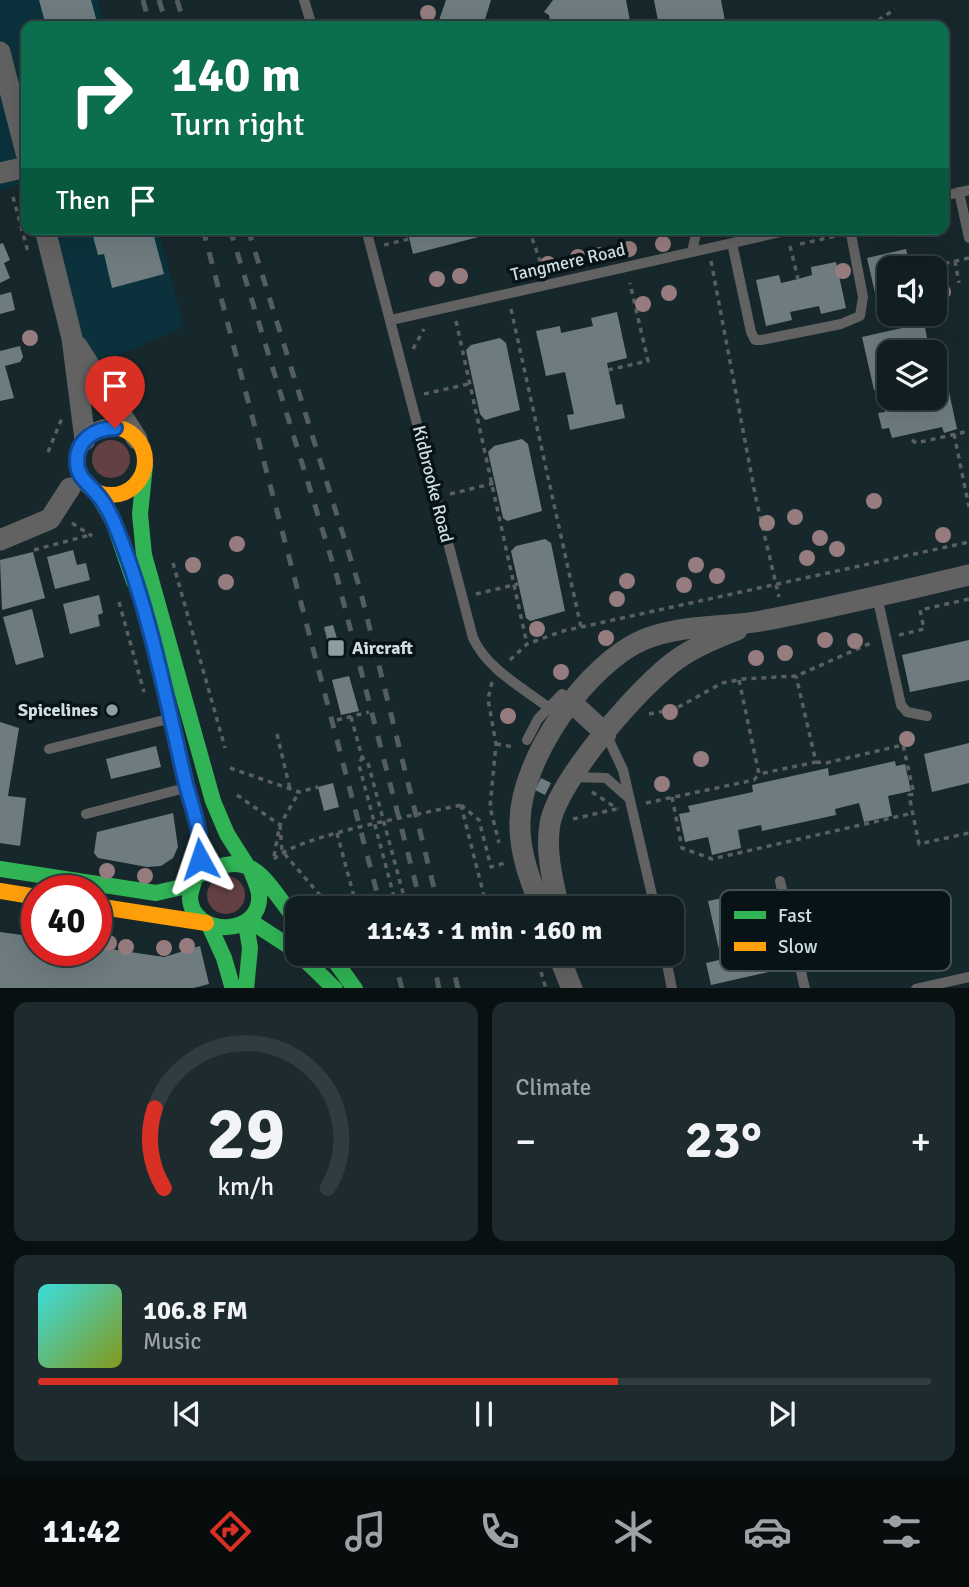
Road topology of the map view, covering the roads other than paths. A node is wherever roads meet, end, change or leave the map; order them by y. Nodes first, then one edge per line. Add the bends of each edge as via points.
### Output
1 (304, 0) edge
2 (310, 21) edge
3 (0, 52) edge
4 (21, 134) edge
5 (21, 168) edge
6 (0, 173) edge
7 (964, 191) edge
8 (46, 235) edge
9 (368, 235) edge
10 (696, 235) edge
11 (767, 235) edge
12 (851, 235) edge
13 (969, 238) edge
14 (732, 243) junction
15 (692, 252) junction
16 (391, 320) junction
17 (72, 338) junction
18 (137, 439) junction
19 (85, 440) junction
20 (145, 465) junction
21 (85, 489) junction
22 (0, 540) edge
23 (969, 575) edge
24 (877, 596) junction
25 (140, 603) dead end
26 (758, 621) junction
27 (161, 681) dead end
28 (571, 702) junction
29 (549, 708) junction
30 (927, 716) dead end
31 (171, 719) junction
32 (606, 734) junction
33 (527, 740) dead end
34 (49, 749) dead end
35 (573, 777) junction
36 (187, 787) junction
37 (633, 803) junction
38 (86, 814) dead end
39 (249, 868) junction
40 (0, 869) edge
41 (30, 874) joint
42 (195, 878) junction
43 (780, 881) dead end
44 (782, 890) edge
45 (0, 891) edge
46 (21, 894) edge
47 (537, 896) edge
48 (557, 896) edge
49 (652, 896) edge
50 (285, 904) edge
51 (112, 909) edge
52 (248, 922) junction
53 (208, 924) junction
54 (285, 942) edge
55 (311, 966) edge
56 (339, 966) edge
57 (563, 966) edge
58 (573, 966) edge
59 (667, 966) edge
60 (969, 977) edge
61 (233, 988) edge
62 (246, 988) edge
63 (334, 988) edge
64 (354, 988) edge
65 (572, 988) edge
66 (578, 988) edge
67 (672, 988) edge
68 (920, 988) edge

1 - 2 lane
3 - 4 street
5 - 6 street
7 - 13 lane
8 - 17 street
9 - 16 lane, Kidbrooke Road
10 - 15 lane
11 - 14 lane, Tangmere Road
12 - 14 lane via 863,309 853,321 755,340
14 - 15 lane, Tangmere Road
15 - 16 lane, Tangmere Road
16 - 29 lane, Kidbrooke Road via 470,629 482,654
17 - 18 street
17 - 19 street
18 - 19 street via 115,428 98,430
18 - 20 street
19 - 21 street via 77,465
20 - 21 street via 136,485 127,491 106,495
20 - 39 street via 140,514 148,573 213,801
21 - 22 street via 30,530
21 - 25 street via 117,531
23 - 24 street
24 - 26 street
24 - 30 lane via 901,705 906,712
26 - 28 street via 685,629 642,640 603,669
26 - 32 street via 679,657
27 - 31 street
28 - 29 lane via 562,694
28 - 32 street
28 - 47 street via 539,754 520,817 524,860
29 - 33 lane
31 - 34 lane
31 - 36 street
32 - 35 street
32 - 37 lane via 618,754
35 - 37 lane via 606,778
35 - 48 street via 550,824 548,853
36 - 38 lane
36 - 42 street via 201,846
37 - 49 lane
39 - 42 street via 220,862
39 - 50 street via 265,877
39 - 52 street via 258,901
40 - 41 street
41 - 42 street via 156,893 182,887
42 - 53 street via 191,904
43 - 44 lane
45 - 46 street
51 - 53 street
52 - 53 street via 232,930
52 - 54 street
52 - 62 street
53 - 61 street
55 - 63 street
56 - 64 street
57 - 65 street
58 - 66 street
59 - 67 lane
60 - 68 lane

